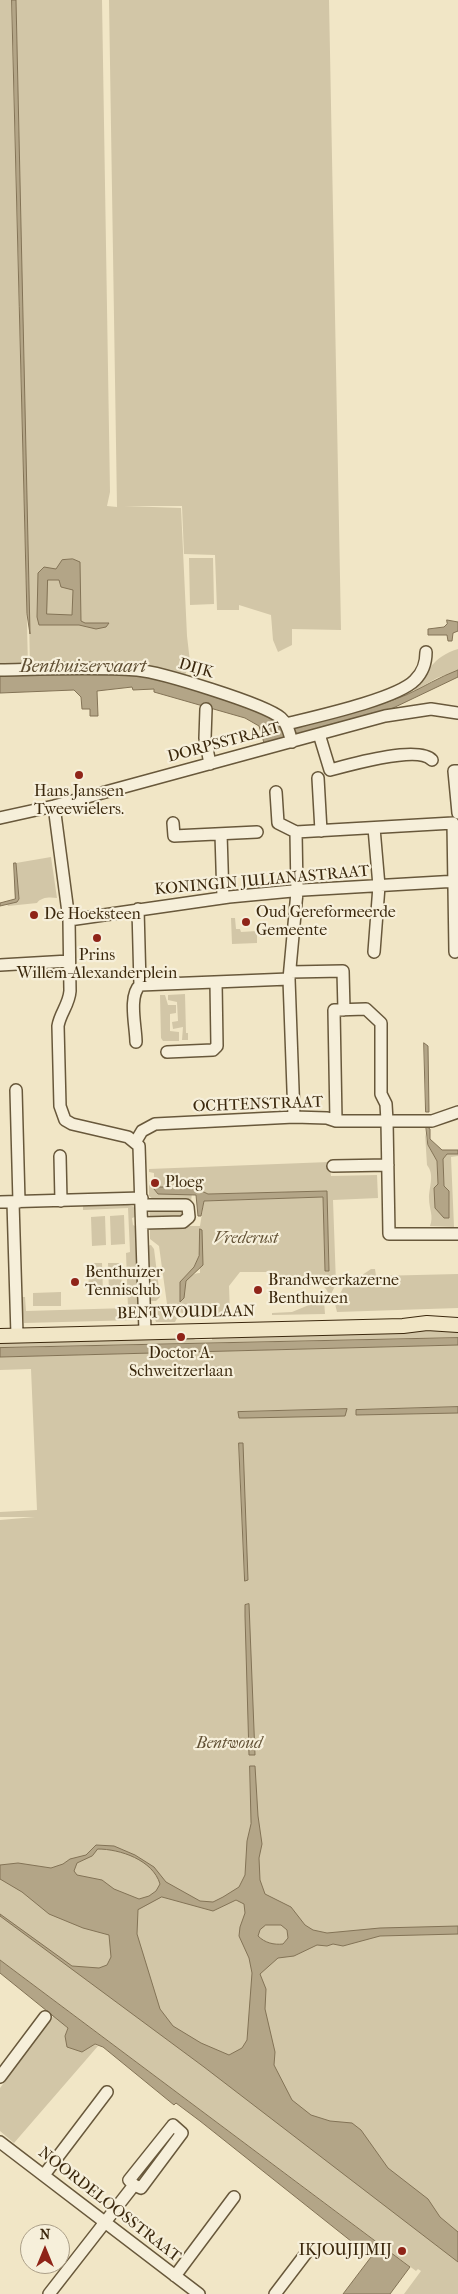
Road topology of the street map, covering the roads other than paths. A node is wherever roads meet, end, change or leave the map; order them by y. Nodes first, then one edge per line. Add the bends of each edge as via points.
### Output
1 (426, 652) dead end
2 (0, 670) edge
3 (206, 709) dead end
4 (458, 713) edge
5 (289, 732) junction
6 (319, 734) junction
7 (432, 760) dead end
8 (210, 764) junction
9 (458, 771) edge
10 (318, 778) dead end
11 (276, 792) dead end
12 (54, 806) junction
13 (456, 817) edge
14 (0, 818) edge
15 (173, 823) dead end
16 (374, 828) junction
17 (321, 831) junction
18 (257, 832) dead end
19 (296, 832) junction
20 (221, 834) junction
21 (457, 882) edge
22 (379, 886) junction
23 (297, 892) junction
24 (224, 898) junction
25 (138, 910) junction
26 (69, 920) junction
27 (374, 952) dead end
28 (455, 952) dead end
29 (69, 961) junction
30 (0, 965) edge
31 (289, 975) junction
32 (216, 982) junction
33 (140, 985) junction
34 (339, 1010) junction
35 (136, 1042) dead end
36 (166, 1052) dead end
37 (16, 1090) dead end
38 (458, 1112) edge
39 (294, 1117) junction
40 (336, 1121) junction
41 (387, 1121) junction
42 (136, 1141) junction
43 (60, 1156) dead end
44 (388, 1165) junction
45 (333, 1166) dead end
46 (61, 1201) junction
47 (0, 1202) edge
48 (16, 1202) junction
49 (142, 1202) junction
50 (143, 1223) junction
51 (458, 1234) edge
52 (451, 1326) edge
53 (145, 1332) junction
54 (0, 1336) edge
55 (17, 1336) junction
56 (45, 2017) dead end
57 (0, 2077) edge
58 (107, 2092) dead end
59 (0, 2142) edge
60 (44, 2175) junction
61 (134, 2184) junction
62 (234, 2197) dead end
63 (104, 2221) junction
64 (307, 2252) dead end
65 (175, 2276) junction
66 (52, 2293) edge
67 (199, 2294) edge
68 (275, 2294) edge

1 - 5 street via 422,671 405,688
2 - 5 street, DIJK via 79,669 150,673 262,707 282,718
3 - 8 street via 204,738
4 - 6 street, DORPSSTRAAT via 431,709 410,711
5 - 6 street, DORPSSTRAAT
5 - 8 street, DORPSSTRAAT
6 - 7 street via 330,770 381,758 422,755
8 - 12 street, DORPSSTRAAT
9 - 13 street via 454,771
10 - 17 street
11 - 19 street via 278,823
12 - 14 street, DORPSSTRAAT
12 - 26 street
13 - 16 street
13 - 21 street
15 - 20 street via 174,836
16 - 17 street
16 - 22 street
17 - 19 street
18 - 20 street
19 - 23 street
20 - 24 street
21 - 22 street, KONINGIN JULIANASTRAAT
21 - 28 street
22 - 23 street, KONINGIN JULIANASTRAAT
22 - 27 street
23 - 24 street, KONINGIN JULIANASTRAAT
23 - 31 street
24 - 25 street, KONINGIN JULIANASTRAAT
25 - 26 street, KONINGIN JULIANASTRAAT
25 - 33 street
26 - 29 street
29 - 30 street
29 - 42 street via 69,1002 58,1026 62,1114 72,1124
31 - 32 street
31 - 34 street, OCHTENSTRAAT via 343,971
31 - 39 street
32 - 33 street
32 - 36 street via 217,1046 213,1050
33 - 35 street via 134,999
34 - 40 street, OCHTENSTRAAT
34 - 41 street via 366,1009 381,1023 381,1094 386,1104
37 - 48 street
38 - 41 street via 432,1121
39 - 40 street, OCHTENSTRAAT
39 - 42 street, OCHTENSTRAAT via 155,1124 142,1131
40 - 41 street
41 - 44 street
42 - 49 street via 141,1150
43 - 46 street
44 - 45 street
44 - 51 street via 389,1234
46 - 48 street
46 - 49 street
47 - 48 street
48 - 55 street
49 - 50 street
49 - 50 street via 186,1205 189,1217 183,1222
50 - 53 street
52 - 53 main road, BENTWOUDLAAN via 427,1323
53 - 55 main road, BENTWOUDLAAN
54 - 55 main road, BENTWOUDLAAN
56 - 57 street
58 - 60 street
59 - 60 street, NOORDELOOSSTRAAT
60 - 63 street, NOORDELOOSSTRAAT
61 - 61 street via 141,2188 182,2133 173,2125 129,2180
61 - 63 street
62 - 65 street
63 - 65 street, NOORDELOOSSTRAAT
63 - 66 street
64 - 68 street
65 - 67 street, NOORDELOOSSTRAAT

